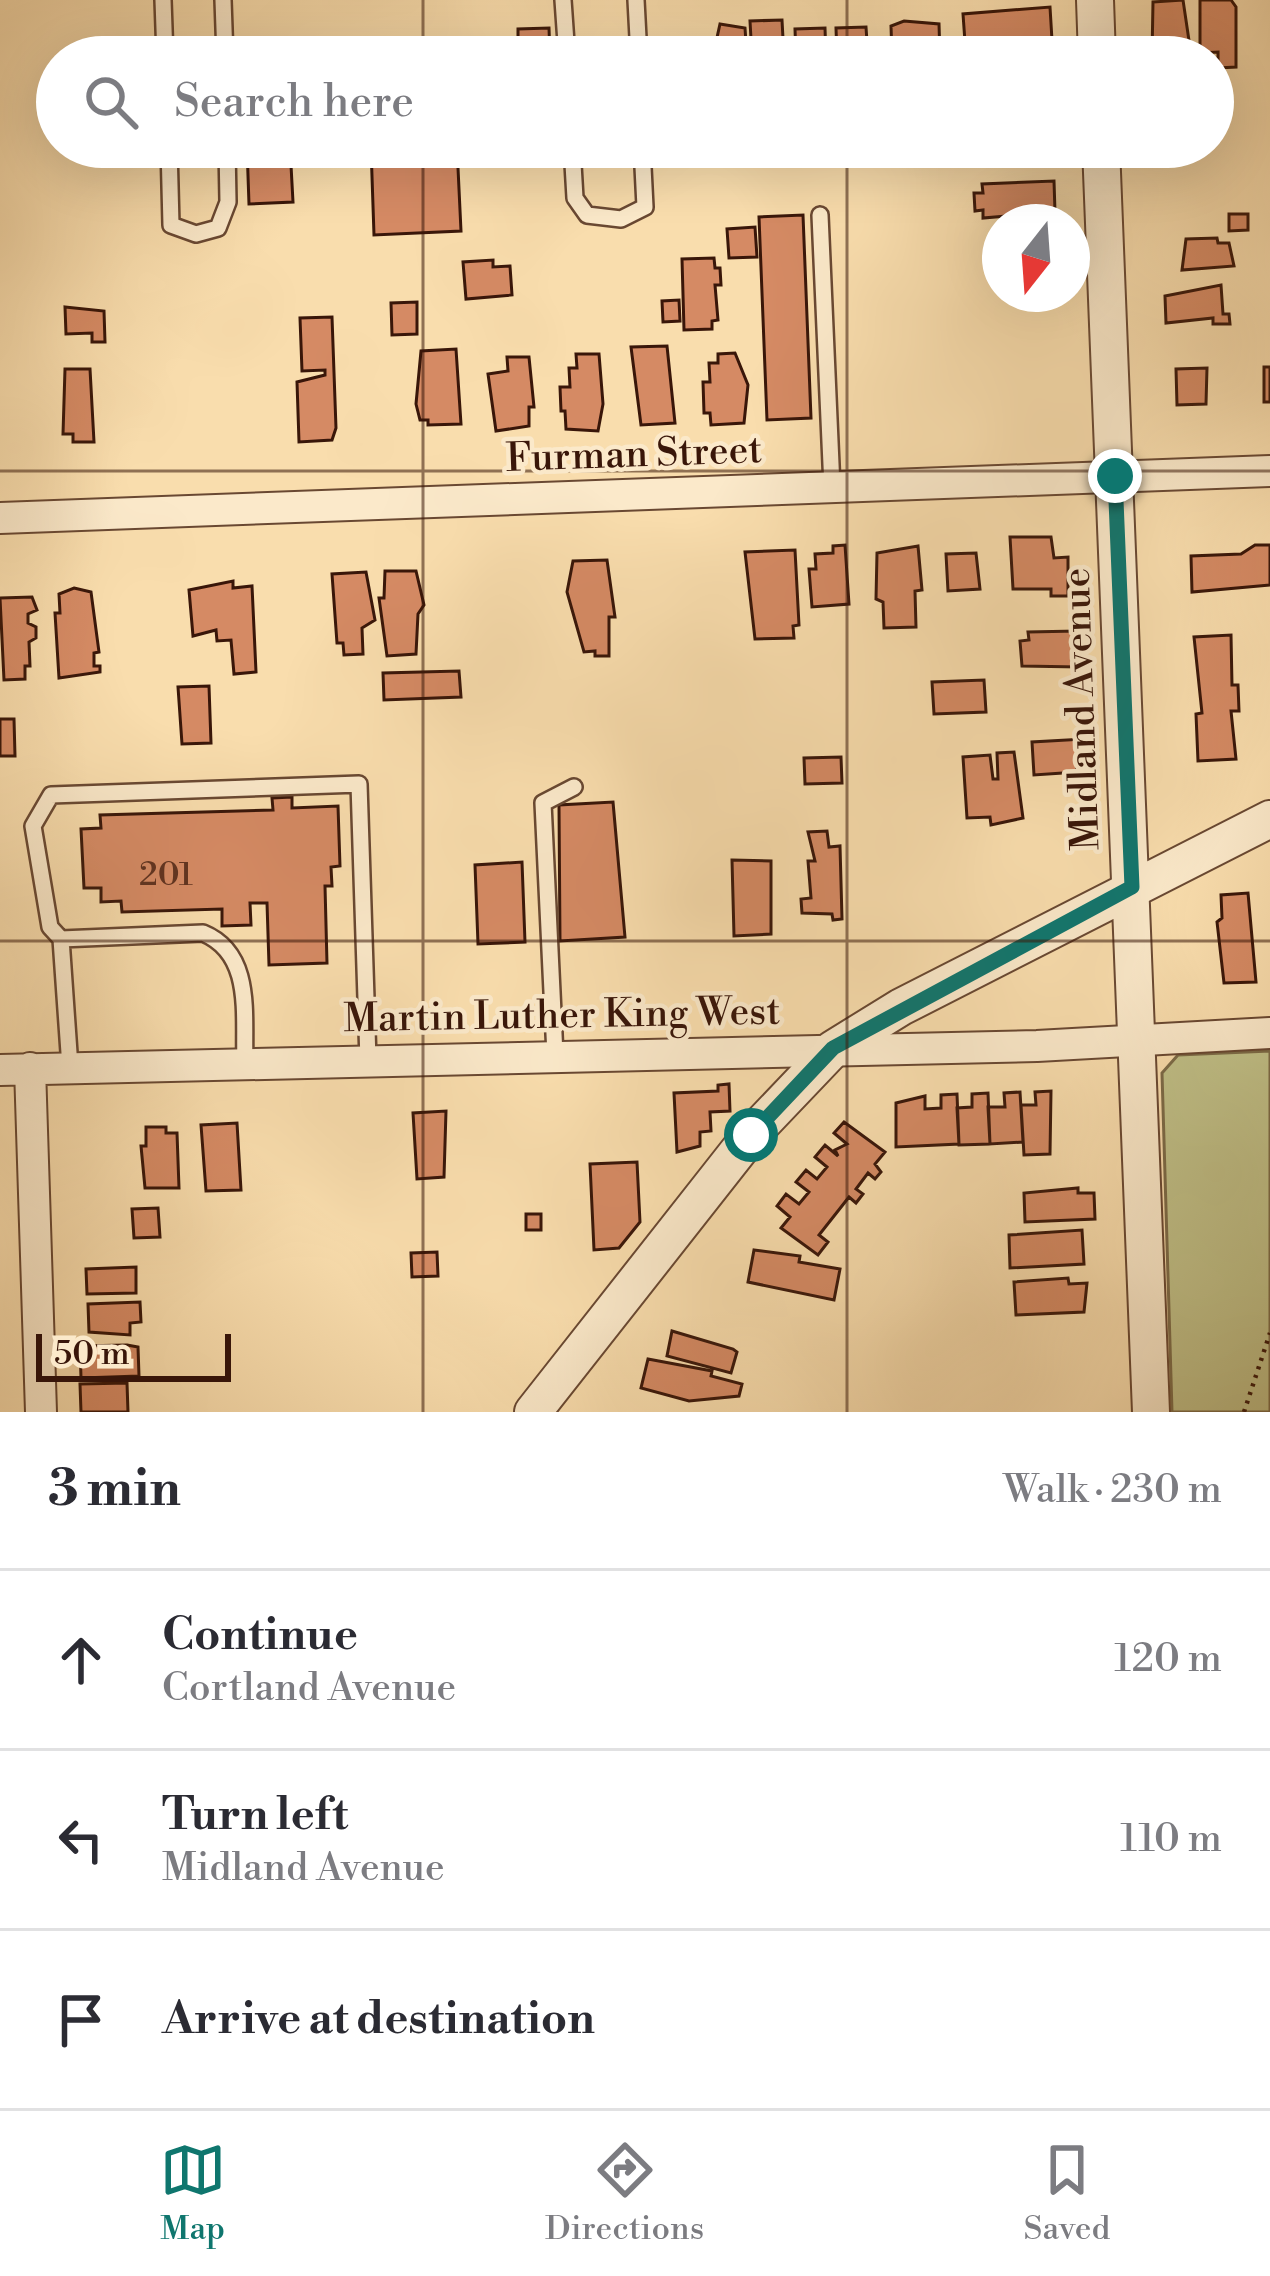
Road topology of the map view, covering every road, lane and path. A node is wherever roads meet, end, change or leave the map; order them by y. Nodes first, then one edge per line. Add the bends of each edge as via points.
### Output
1 (164, 0) edge
2 (224, 0) edge
3 (563, 0) edge
4 (636, 0) edge
5 (1095, 0) edge
6 (165, 36) edge
7 (225, 36) edge
8 (566, 36) edge
9 (638, 36) edge
10 (1096, 36) edge
11 (170, 168) edge
12 (228, 168) edge
13 (573, 168) edge
14 (643, 168) edge
15 (1102, 168) edge
16 (820, 215) dead end
17 (1270, 471) edge
18 (1115, 476) junction
19 (832, 487) junction
20 (0, 518) edge
21 (574, 787) dead end
22 (1270, 819) edge
23 (1132, 887) junction
24 (62, 938) junction
25 (1270, 1033) edge
26 (1138, 1040) junction
27 (833, 1048) junction
28 (555, 1055) junction
29 (368, 1060) junction
30 (245, 1063) junction
31 (70, 1067) junction
32 (15, 1069) edge
33 (1270, 1333) edge
34 (41, 1412) edge
35 (533, 1412) edge
36 (1151, 1412) edge
37 (1244, 1412) edge

1 - 6 lane
2 - 7 lane
3 - 8 lane
4 - 9 lane
5 - 10 street
11 - 12 lane via 171,225 196,234 218,228 229,202
13 - 14 lane via 574,198 587,215 621,219 645,207
15 - 18 street, Midland Avenue
16 - 19 lane
17 - 18 street, Furman Street
18 - 19 street, Furman Street
18 - 23 street, Midland Avenue
19 - 20 street, Furman Street
21 - 28 lane via 543,802
22 - 23 street
23 - 26 street, Midland Avenue
23 - 27 street
24 - 29 lane via 42,906 33,826 51,794 359,784
24 - 30 lane via 203,933 220,940 238,963
24 - 31 lane
25 - 26 street, Martin Luther King West
26 - 27 street, Martin Luther King West
26 - 36 street, Midland Avenue
27 - 28 street, Martin Luther King West
27 - 35 street via 751,1135
28 - 29 street, Martin Luther King West
29 - 30 street, Martin Luther King West
30 - 31 street, Martin Luther King West
31 - 32 street, Martin Luther King West
32 - 34 street
33 - 37 path

